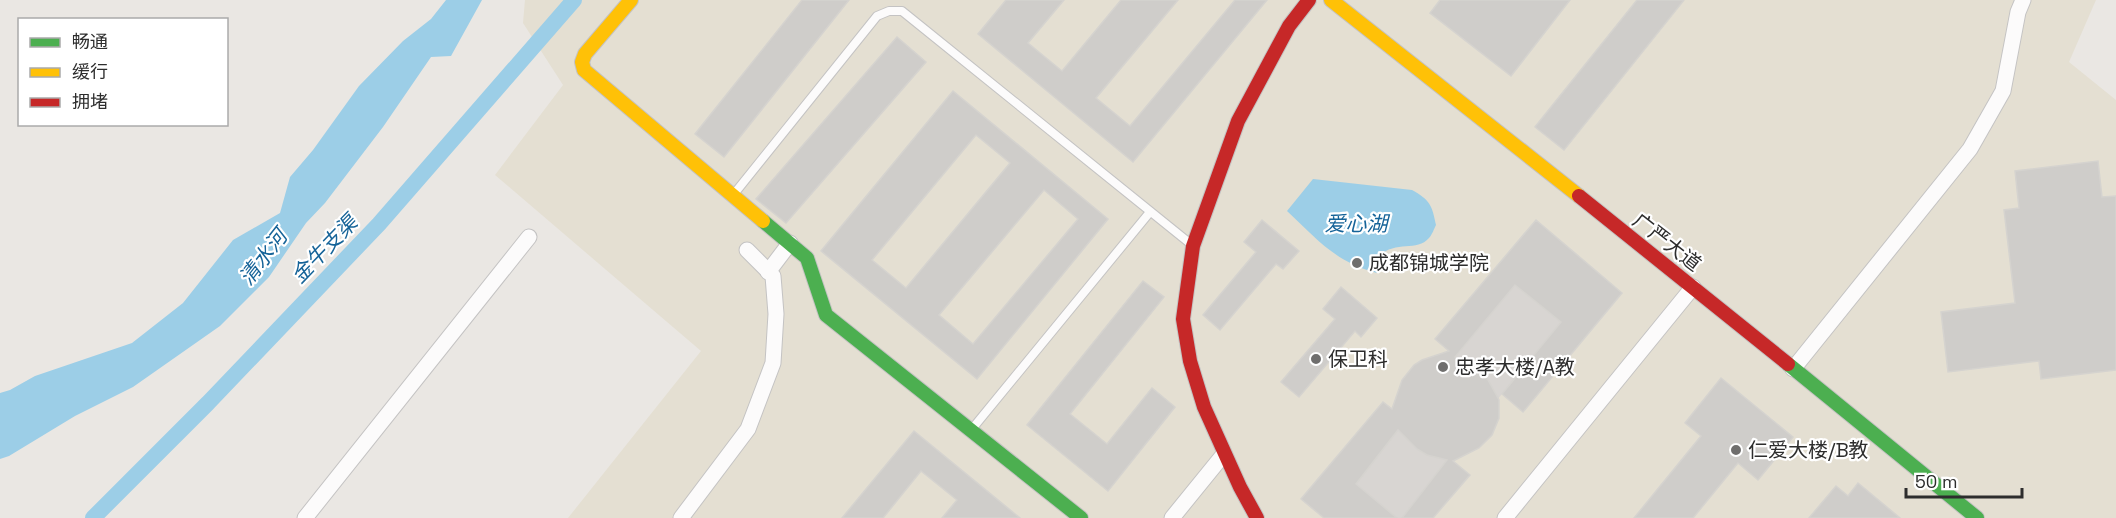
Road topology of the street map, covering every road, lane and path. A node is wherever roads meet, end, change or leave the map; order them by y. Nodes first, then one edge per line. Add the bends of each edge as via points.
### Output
1 (631, 0) edge
2 (1309, 0) edge
3 (1331, 0) edge
4 (2023, 0) edge
5 (734, 195) junction
6 (1150, 212) junction
7 (529, 237) dead end
8 (790, 243) junction
9 (1193, 246) junction
10 (747, 250) dead end
11 (768, 272) junction
12 (1693, 287) junction
13 (1793, 369) junction
14 (971, 430) junction
15 (1224, 454) junction
16 (305, 518) edge
17 (681, 518) edge
18 (1081, 518) edge
19 (1172, 518) edge
20 (1257, 518) edge
21 (1505, 518) edge
22 (1977, 518) edge

1 - 5 street via 585,54 584,70
2 - 9 street via 1289,26 1238,121
3 - 12 street, 广严大道
4 - 13 street via 2003,91 1970,149
5 - 6 lane via 877,16 902,11
5 - 8 street
6 - 9 lane
6 - 14 lane
7 - 16 street
8 - 11 street
8 - 14 street via 807,258 826,315
9 - 15 street via 1183,319 1190,361
10 - 11 street
11 - 17 street via 773,276 776,314 772,363 748,429
12 - 13 street, 广严大道
12 - 21 street
13 - 22 street, 广严大道
14 - 18 street
15 - 19 street
15 - 20 street

